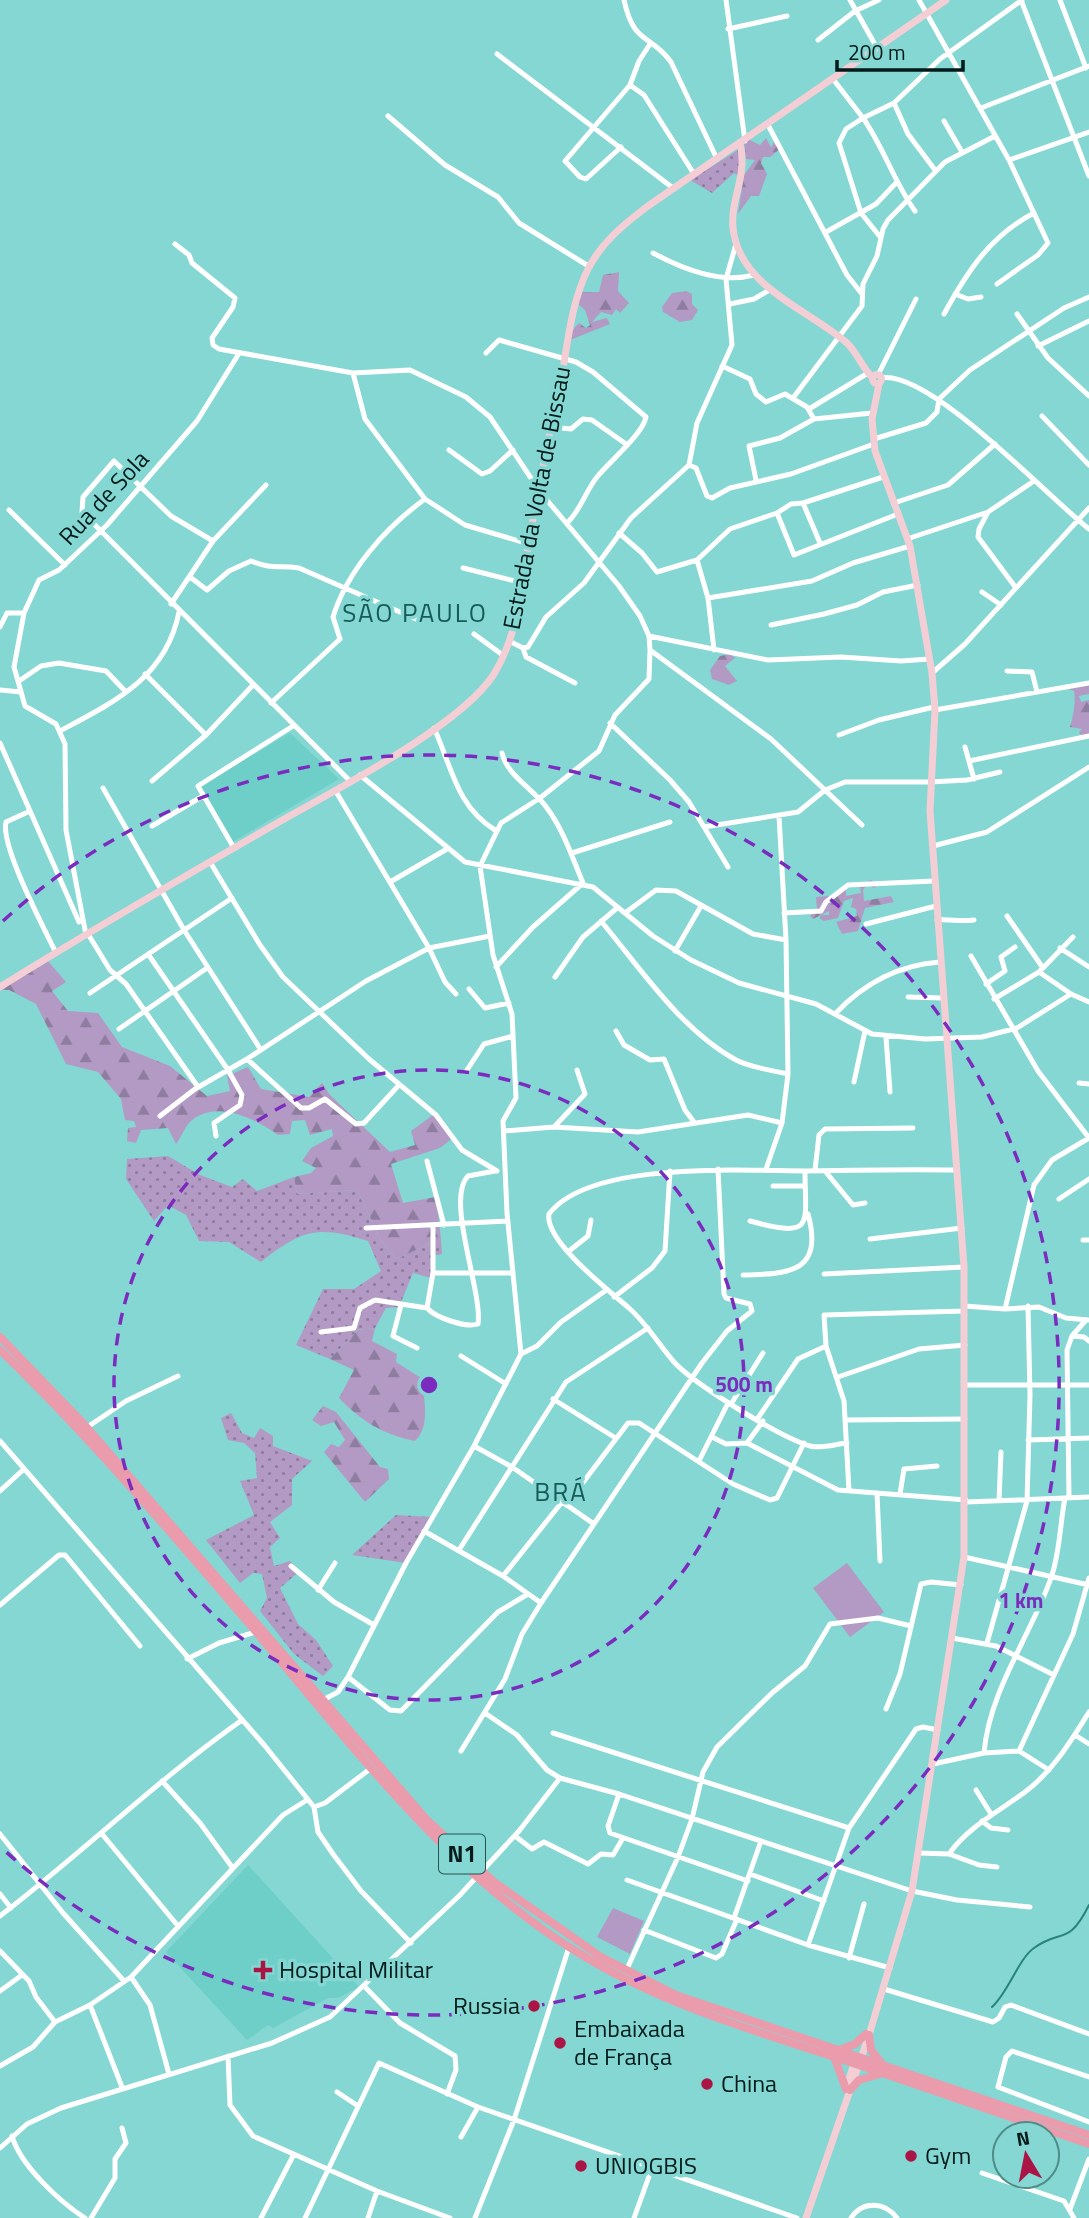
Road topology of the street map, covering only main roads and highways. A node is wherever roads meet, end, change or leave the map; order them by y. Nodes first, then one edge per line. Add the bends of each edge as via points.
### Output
1 (0, 1337) edge
2 (0, 1350) edge
3 (478, 1875) junction
4 (836, 2055) junction
5 (884, 2070) junction
6 (1088, 2132) edge
7 (1089, 2144) edge

1 - 3 main road, N1 via 86,1427
2 - 3 main road, N1 via 256,1632 370,1769
3 - 4 main road, N1 via 626,1971 695,2003
3 - 4 main road, N1 via 569,1947 622,1978
4 - 5 main road, N1
4 - 5 main road via 867,2034
4 - 5 main road via 848,2090
5 - 6 main road, N1
5 - 7 main road, N1 via 945,2097

